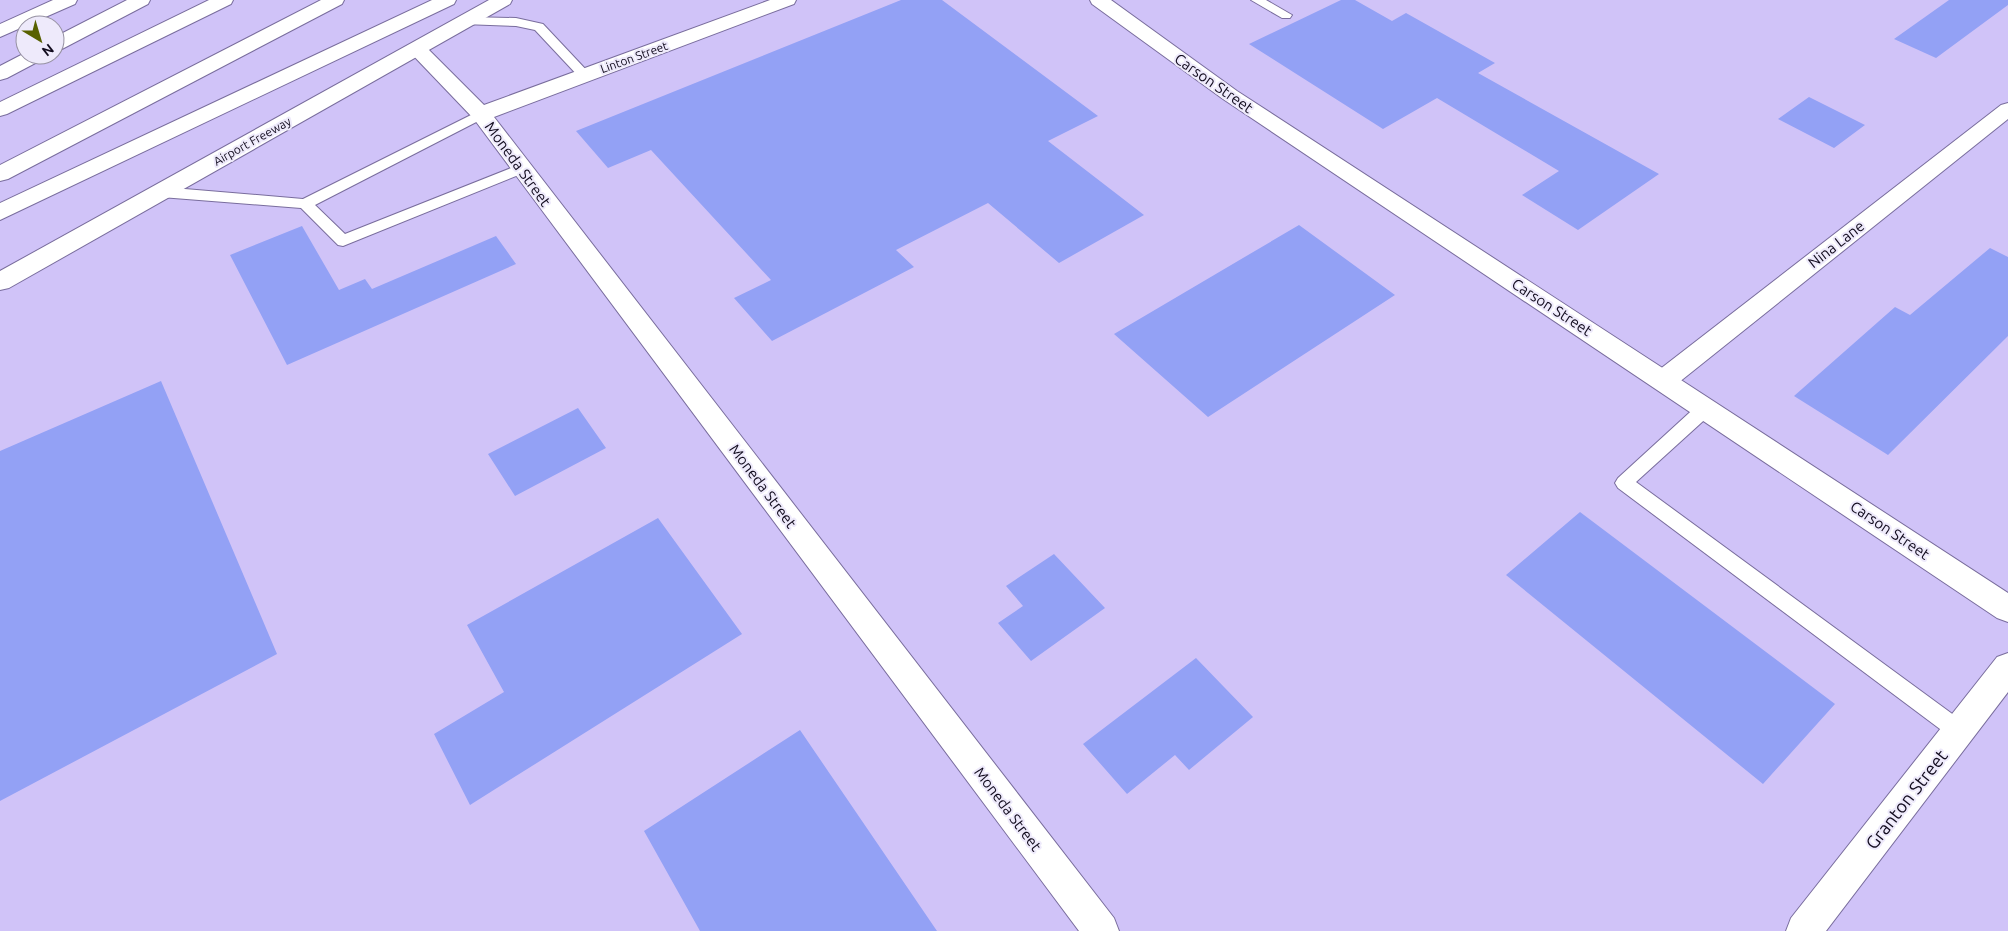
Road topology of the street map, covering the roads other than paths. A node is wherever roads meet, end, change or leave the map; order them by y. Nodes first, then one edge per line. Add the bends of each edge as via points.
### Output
1 (68, 0) edge
2 (141, 0) edge
3 (224, 0) edge
4 (335, 0) edge
5 (447, 0) edge
6 (503, 0) edge
7 (787, 0) edge
8 (1258, 0) edge
9 (1104, 1) edge
10 (1286, 15) dead end
11 (467, 21) junction
12 (0, 31) edge
13 (65, 40) edge
14 (417, 49) junction
15 (17, 65) edge
16 (0, 74) edge
17 (585, 75) junction
18 (2008, 109) edge
19 (0, 110) edge
20 (481, 114) junction
21 (521, 169) junction
22 (0, 174) edge
23 (160, 192) junction
24 (305, 204) junction
25 (0, 212) edge
26 (0, 282) edge
27 (1664, 380) junction
28 (1706, 408) junction
29 (2008, 609) edge
30 (2008, 667) edge
31 (1959, 731) junction
32 (1101, 931) edge
33 (1804, 931) edge

1 - 12 main road
2 - 13 main road
3 - 19 main road
4 - 22 main road
5 - 25 main road
6 - 11 main road, Airport Freeway
7 - 17 main road, Linton Street
8 - 10 lane
9 - 27 main road, Carson Street via 1230,95
11 - 14 main road, Airport Freeway
11 - 17 lane via 516,22 539,27
14 - 20 main road, Moneda Street
14 - 23 main road, Airport Freeway
15 - 16 main road
17 - 20 main road, Linton Street
18 - 27 main road, Nina Lane
20 - 21 main road, Moneda Street
20 - 24 lane
21 - 24 lane via 343,240
21 - 32 main road, Moneda Street
23 - 24 lane
23 - 26 main road, Airport Freeway
27 - 28 main road, Carson Street
28 - 29 main road, Carson Street
28 - 31 lane via 1624,483
30 - 31 main road, Granton Street
31 - 33 main road, Granton Street

